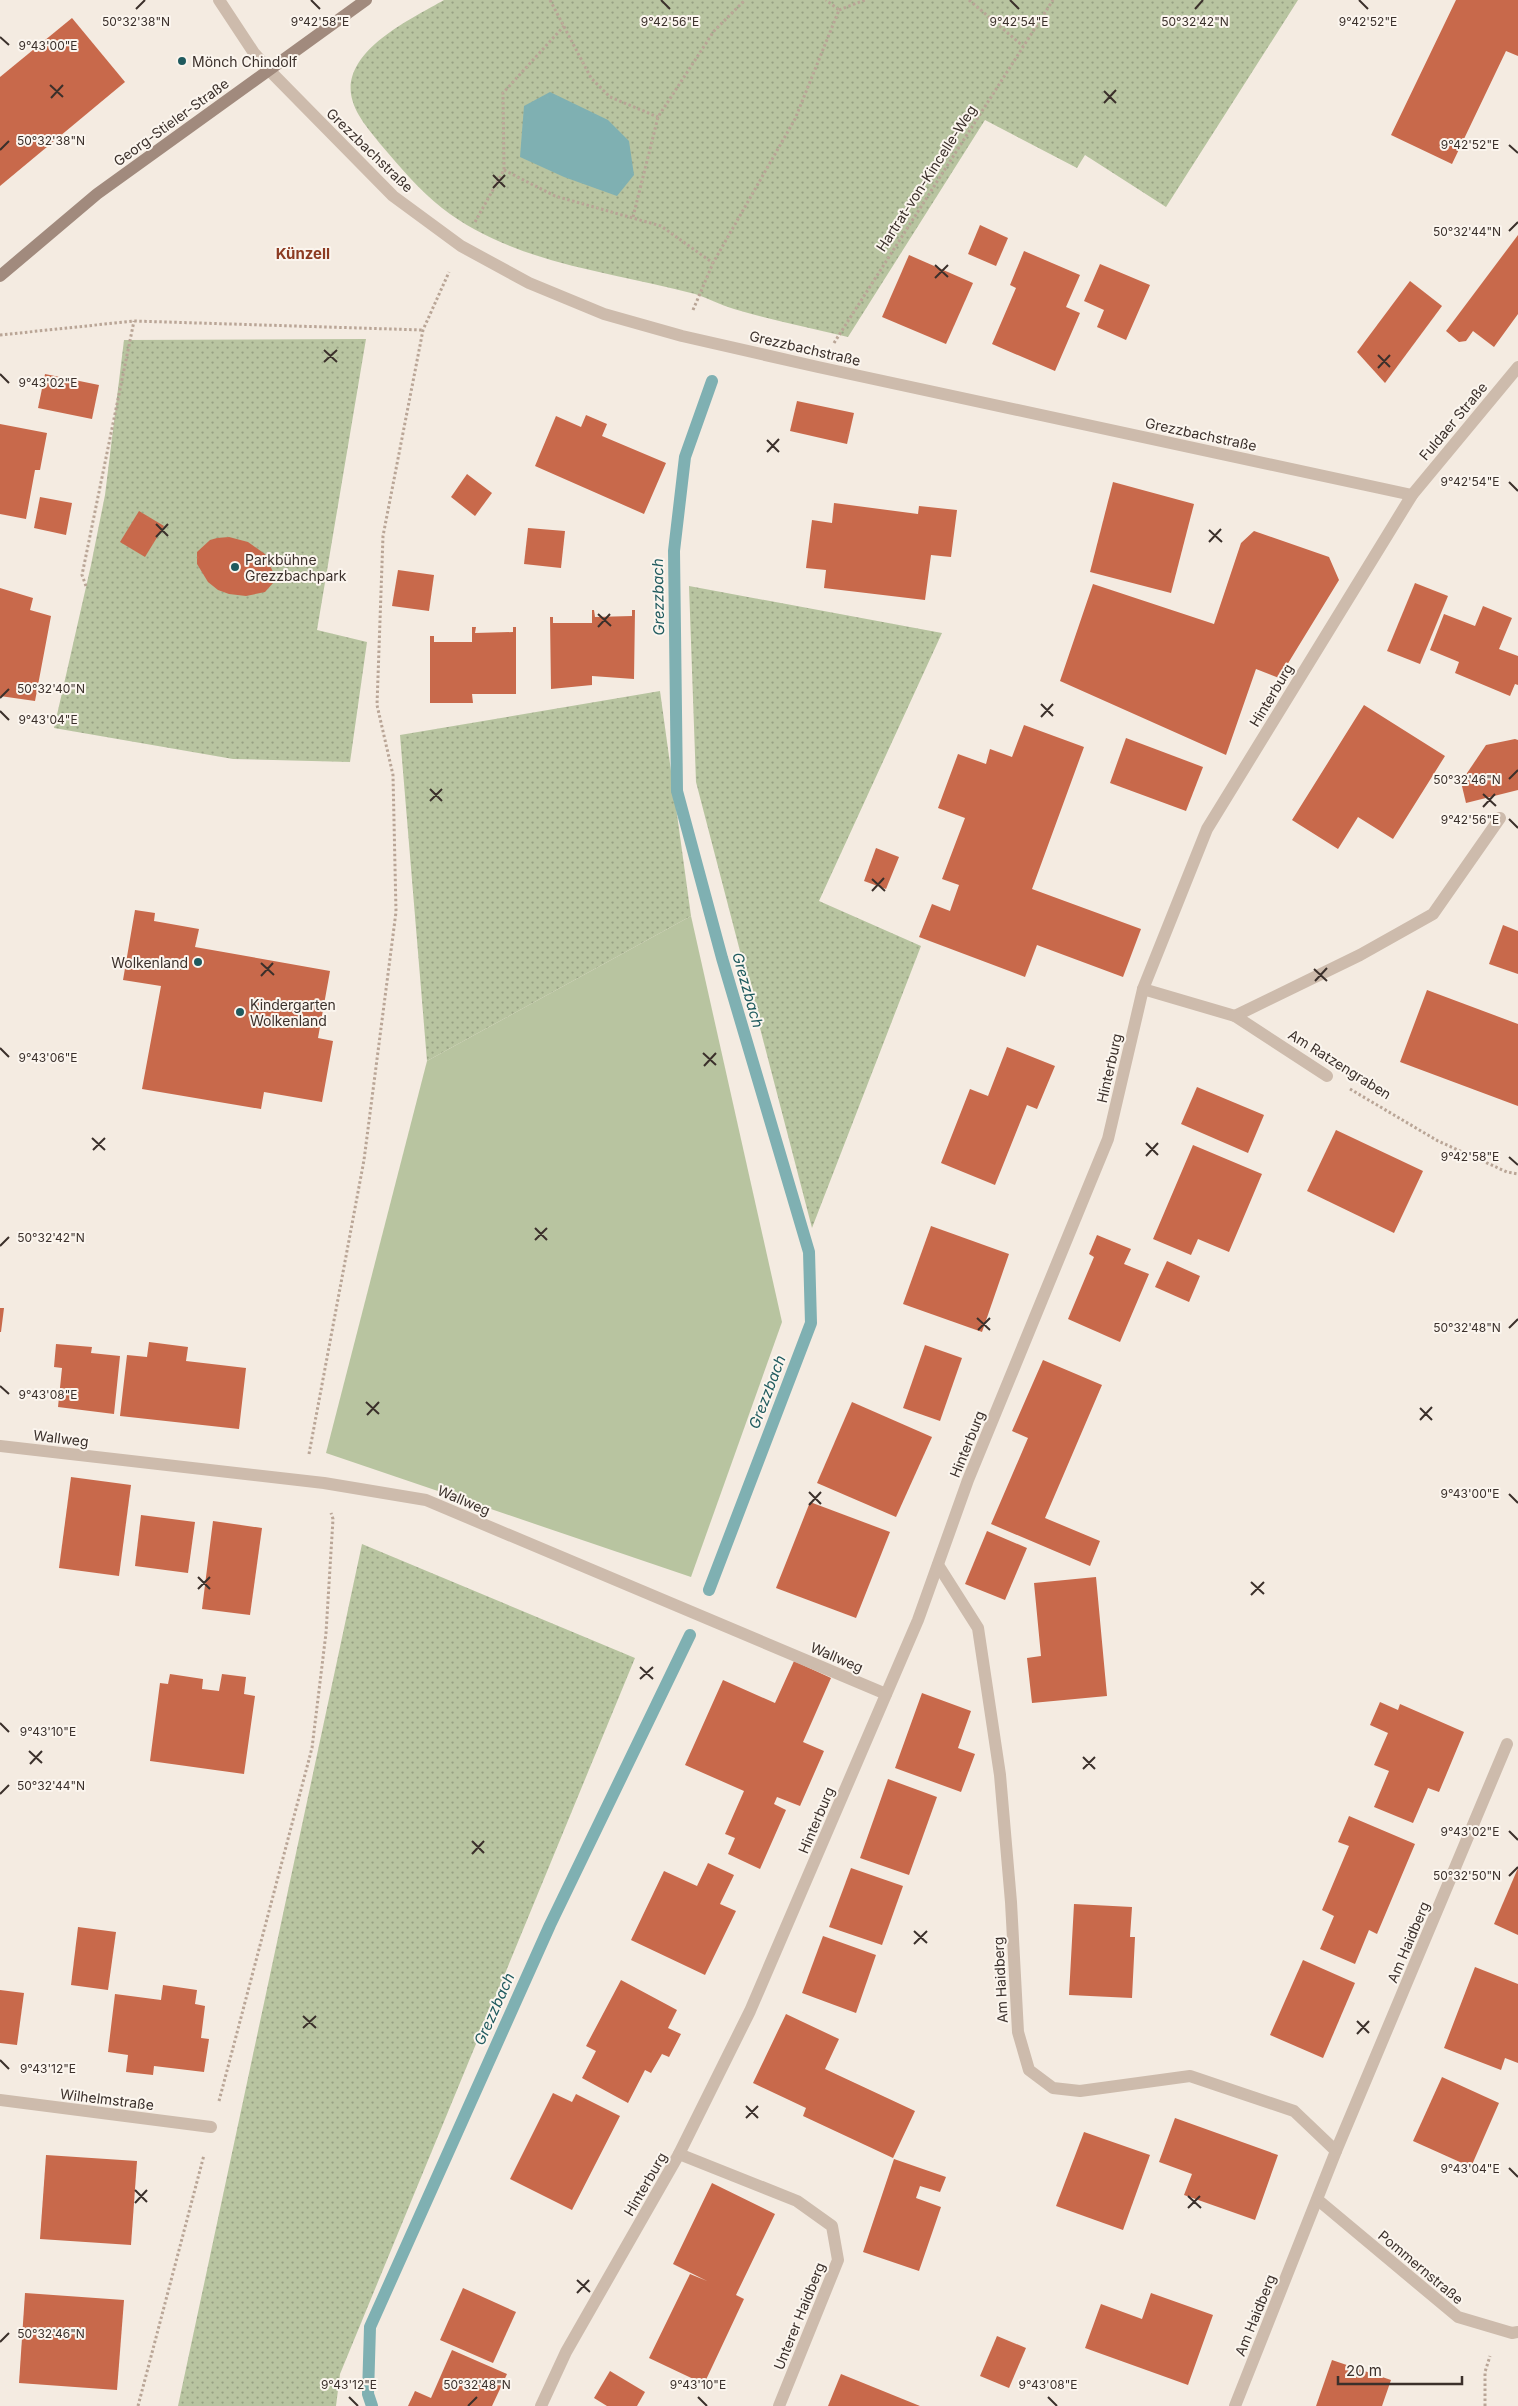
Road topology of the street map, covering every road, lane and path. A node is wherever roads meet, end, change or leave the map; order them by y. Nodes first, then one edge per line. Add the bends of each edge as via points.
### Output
1 (219, 0) edge
2 (366, 0) edge
3 (550, 0) edge
4 (746, 0) edge
5 (826, 0) edge
6 (865, 0) edge
7 (969, 0) edge
8 (1053, 0) edge
9 (839, 10) junction
10 (564, 26) junction
11 (1023, 46) junction
12 (269, 70) junction
13 (658, 117) junction
14 (504, 170) junction
15 (633, 217) junction
16 (461, 246) junction
17 (714, 263) junction
18 (0, 276) edge
19 (134, 321) junction
20 (422, 330) junction
21 (0, 335) edge
22 (682, 336) junction
23 (818, 367) junction
24 (1518, 367) edge
25 (1412, 495) junction
26 (86, 586) dead end
27 (1500, 818) dead end
28 (1143, 989) junction
29 (1235, 1016) junction
30 (1327, 1076) joint
31 (1518, 1174) edge
32 (0, 1446) edge
33 (304, 1481) junction
34 (333, 1519) dead end
35 (938, 1565) junction
36 (886, 1694) junction
37 (1507, 1744) dead end
38 (0, 2100) edge
39 (211, 2127) junction
40 (1336, 2151) junction
41 (679, 2154) junction
42 (1318, 2200) junction
43 (1497, 2328) junction
44 (1518, 2332) edge
45 (138, 2406) edge
46 (541, 2406) edge
47 (779, 2406) edge
48 (1235, 2406) edge
49 (1485, 2406) edge

1 - 12 street, Grezzbachstraße
2 - 12 street, Georg-Stieler-Straße
3 - 10 path
4 - 13 path via 714,31
5 - 9 path
6 - 9 path
7 - 11 path
8 - 11 path, Hartrat-von-Kincelle-Weg
9 - 17 path via 795,119
10 - 13 path via 591,78 610,96
10 - 14 path via 503,93
11 - 23 path, Hartrat-von-Kincelle-Weg
12 - 16 street, Grezzbachstraße via 393,196
12 - 18 street, Georg-Stieler-Straße via 97,194
13 - 15 path
14 - 15 path via 555,196
14 - 16 path
15 - 17 path via 662,226
16 - 20 path
16 - 22 street, Grezzbachstraße via 530,284 604,314
17 - 22 path
19 - 20 path
19 - 21 path
19 - 26 path via 82,575
20 - 33 path via 383,546 376,705 393,775 396,912 364,1160
22 - 23 street, Grezzbachstraße
23 - 25 street, Grezzbachstraße
24 - 25 street, Fuldaer Straße
25 - 28 street, Hinterburg via 1207,829
27 - 29 street via 1433,914 1360,955
28 - 29 street, Am Ratzengraben
28 - 35 street, Hinterburg via 1108,1138 968,1480
29 - 30 street, Am Ratzengraben
30 - 31 path, Am Ratzengraben via 1438,1141
32 - 33 street, Wallweg
33 - 36 street, Wallweg via 426,1500
34 - 39 path via 326,1633 312,1748
35 - 36 street, Hinterburg
35 - 40 street, Am Haidberg via 978,1628 1000,1775 1018,2032 1029,2070 1053,2088 1080,2092 1190,2076 1294,2111
36 - 41 street, Hinterburg via 750,2011
37 - 40 street, Am Haidberg
38 - 39 street, Wilhelmstraße
39 - 45 path
40 - 42 street, Am Haidberg
41 - 46 street, Hinterburg via 566,2352
41 - 47 street, Unterer Haidberg via 796,2201 832,2226 838,2260
42 - 43 street, Pommernstraße via 1458,2317
42 - 48 street, Am Haidberg
43 - 44 street, Pommernstraße
43 - 49 path via 1485,2372

